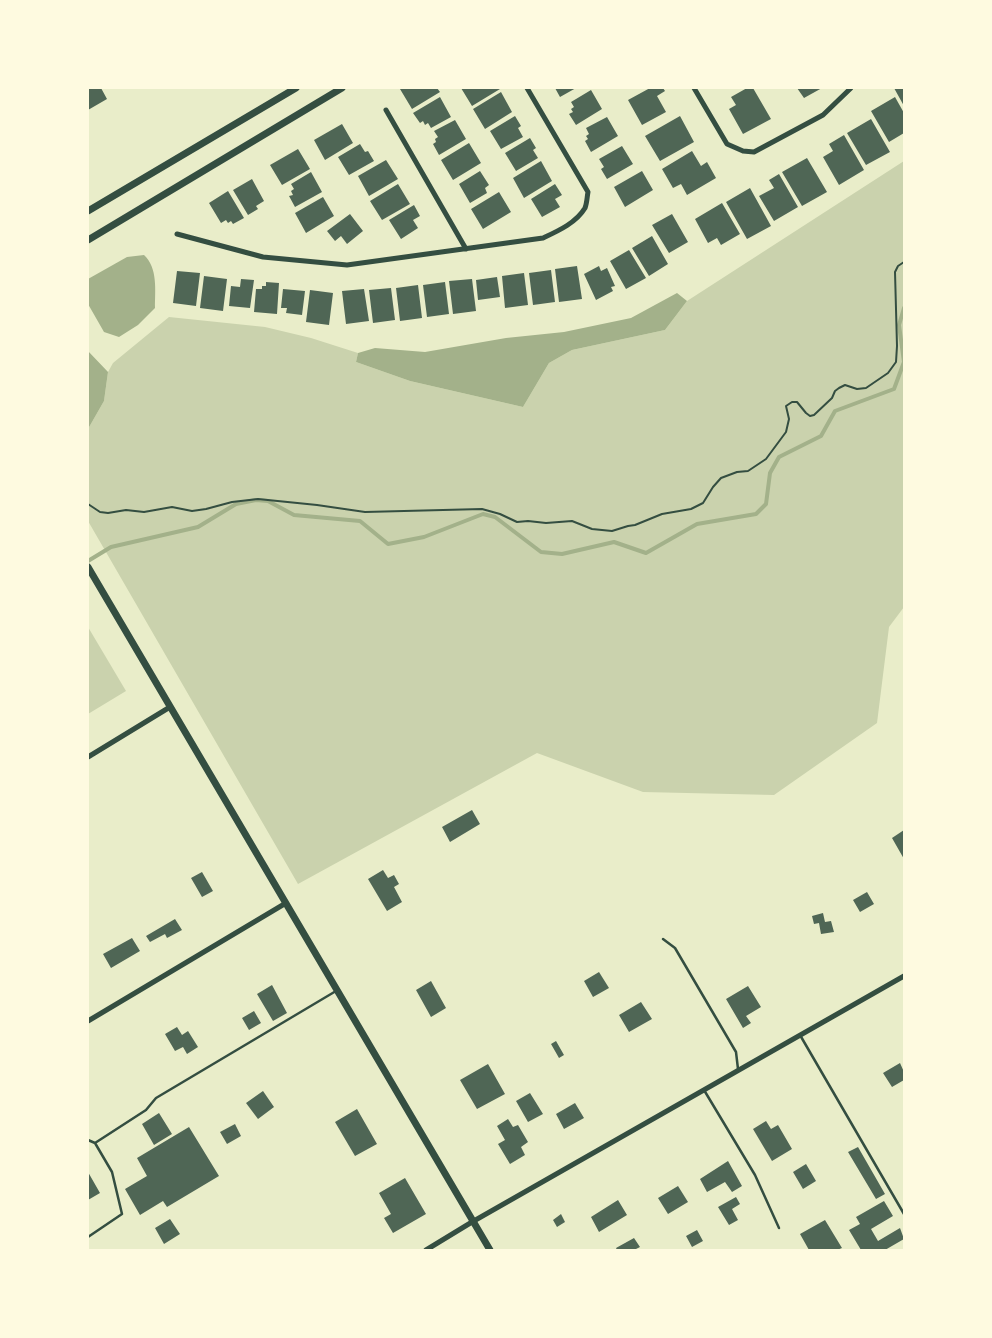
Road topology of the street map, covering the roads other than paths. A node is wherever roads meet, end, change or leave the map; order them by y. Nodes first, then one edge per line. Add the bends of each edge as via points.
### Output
1 (296, 88) edge
2 (342, 88) edge
3 (527, 88) edge
4 (694, 88) edge
5 (852, 88) edge
6 (386, 110) dead end
7 (88, 211) edge
8 (177, 234) dead end
9 (88, 240) edge
10 (466, 249) junction
11 (88, 567) edge
12 (170, 707) junction
13 (88, 756) edge
14 (286, 903) junction
15 (662, 939) dead end
16 (904, 976) edge
17 (337, 990) junction
18 (88, 1021) edge
19 (800, 1035) junction
20 (739, 1070) junction
21 (704, 1090) junction
22 (88, 1140) edge
23 (95, 1143) junction
24 (904, 1214) edge
25 (472, 1222) junction
26 (779, 1228) dead end
27 (88, 1237) edge
28 (426, 1250) edge
29 (490, 1250) edge

1 - 7 street
2 - 9 street
3 - 10 street via 588,192 586,206 575,220 544,238
4 - 5 street via 727,144 743,152 754,152 823,115
6 - 10 street
8 - 10 street via 263,257 347,265
11 - 12 street
12 - 13 street
12 - 14 street
14 - 17 street
14 - 18 street
15 - 20 lane via 675,948 736,1052
16 - 19 street
17 - 23 lane via 156,1098 146,1110
17 - 25 street
19 - 20 street
19 - 24 lane
20 - 21 street
21 - 25 street
21 - 26 lane via 754,1175
22 - 23 lane
23 - 27 lane via 112,1172 122,1214
25 - 28 street
25 - 29 street

